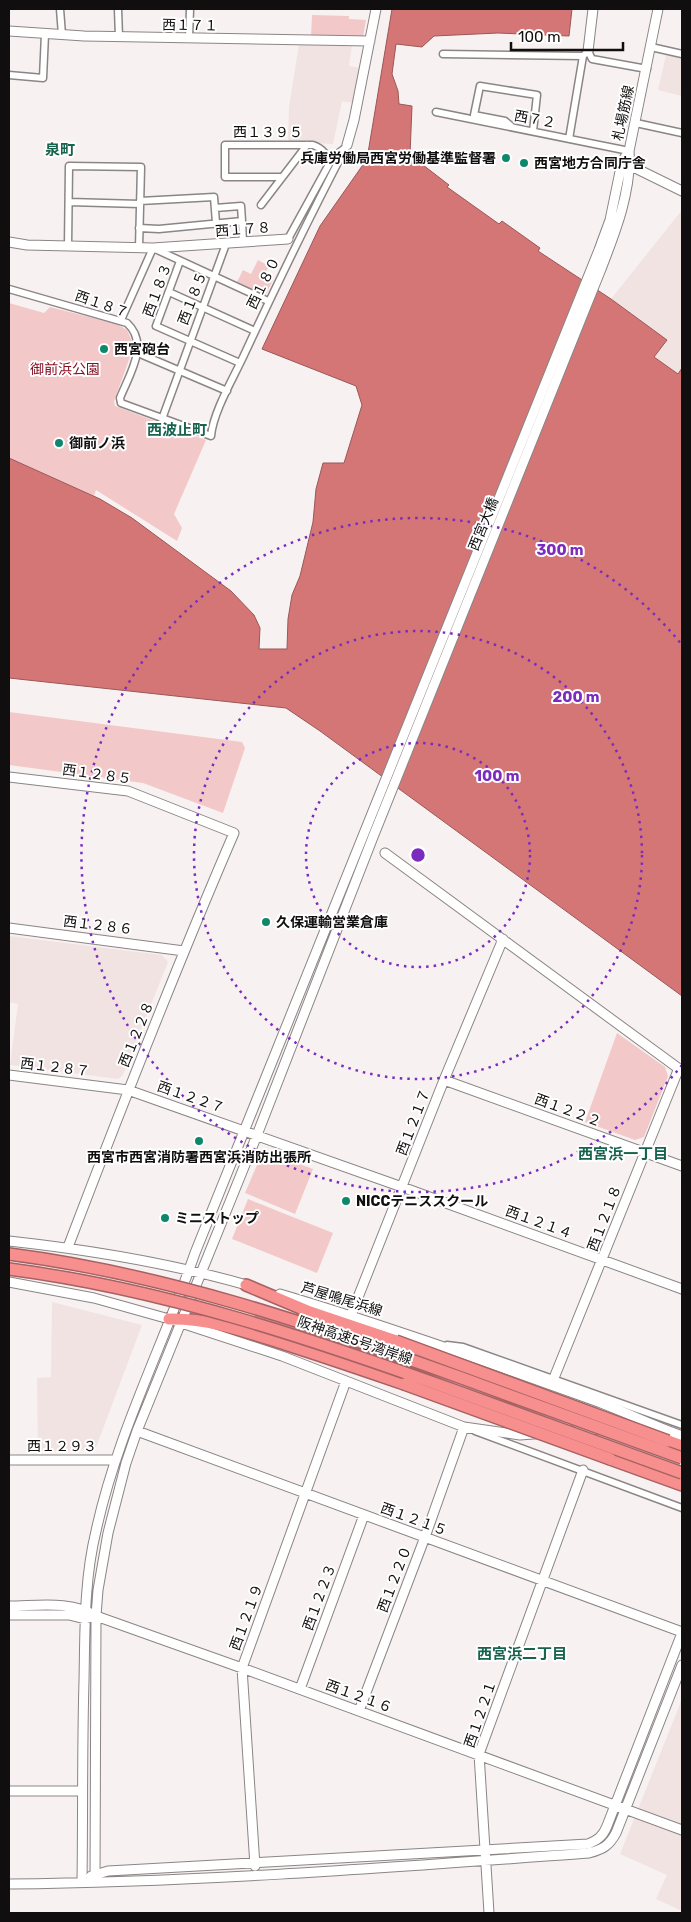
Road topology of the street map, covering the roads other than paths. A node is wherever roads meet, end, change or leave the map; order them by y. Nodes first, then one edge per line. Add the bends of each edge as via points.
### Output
1 (60, 9) edge
2 (118, 9) edge
3 (190, 9) edge
4 (376, 9) edge
5 (593, 9) edge
6 (658, 9) edge
7 (9, 32) edge
8 (45, 34) junction
9 (62, 35) junction
10 (119, 36) junction
11 (189, 38) junction
12 (370, 41) junction
13 (651, 47) junction
14 (443, 54) dead end
15 (585, 54) junction
16 (682, 54) edge
17 (647, 69) junction
18 (9, 75) edge
19 (436, 112) dead end
20 (636, 122) junction
21 (514, 128) junction
22 (533, 131) junction
23 (682, 133) edge
24 (569, 139) junction
25 (308, 145) junction
26 (348, 145) junction
27 (629, 151) junction
28 (329, 164) junction
29 (626, 164) junction
30 (282, 177) junction
31 (682, 191) edge
32 (69, 202) junction
33 (140, 203) junction
34 (261, 205) dead end
35 (215, 208) junction
36 (242, 221) junction
37 (614, 221) joint
38 (216, 224) junction
39 (140, 228) junction
40 (288, 239) joint
41 (9, 242) edge
42 (243, 242) junction
43 (226, 244) junction
44 (68, 246) junction
45 (139, 248) junction
46 (153, 248) junction
47 (180, 261) junction
48 (215, 276) junction
49 (9, 289) edge
50 (169, 292) junction
51 (268, 301) junction
52 (202, 308) junction
53 (121, 320) junction
54 (255, 331) junction
55 (190, 340) junction
56 (138, 353) junction
57 (240, 363) junction
58 (179, 370) junction
59 (227, 391) junction
60 (162, 419) junction
61 (9, 776) edge
62 (234, 833) joint
63 (369, 835) junction
64 (385, 853) dead end
65 (9, 928) edge
66 (503, 939) junction
67 (184, 951) junction
68 (681, 1070) edge
69 (9, 1075) edge
70 (444, 1080) junction
71 (128, 1090) junction
72 (245, 1131) junction
73 (257, 1135) junction
74 (644, 1153) junction
75 (682, 1166) edge
76 (402, 1187) junction
77 (9, 1241) edge
78 (68, 1248) junction
79 (9, 1254) edge
80 (602, 1260) junction
81 (9, 1269) edge
82 (189, 1270) junction
83 (201, 1273) junction
84 (9, 1282) edge
85 (246, 1285) junction
86 (682, 1289) edge
87 (351, 1315) junction
88 (169, 1319) junction
89 (182, 1321) junction
90 (430, 1343) junction
91 (554, 1378) junction
92 (346, 1381) junction
93 (682, 1425) edge
94 (655, 1426) junction
95 (464, 1427) junction
96 (137, 1431) junction
97 (682, 1436) edge
98 (682, 1446) edge
99 (682, 1458) edge
100 (9, 1460) edge
101 (116, 1460) junction
102 (582, 1470) junction
103 (682, 1474) edge
104 (682, 1485) edge
105 (306, 1494) junction
106 (682, 1508) edge
107 (364, 1515) junction
108 (425, 1537) junction
109 (543, 1580) junction
110 (9, 1606) edge
111 (85, 1614) junction
112 (9, 1615) edge
113 (96, 1616) junction
114 (682, 1632) edge
115 (682, 1665) edge
116 (242, 1668) junction
117 (300, 1689) junction
118 (359, 1711) junction
119 (479, 1754) junction
120 (9, 1791) edge
121 (82, 1791) junction
122 (614, 1806) junction
123 (624, 1810) junction
124 (682, 1830) edge
125 (484, 1849) junction
126 (485, 1860) junction
127 (255, 1862) junction
128 (256, 1874) junction
129 (95, 1878) junction
130 (82, 1881) junction
131 (9, 1884) edge
132 (488, 1913) edge

1 - 9 street
2 - 10 street
3 - 11 street
4 - 12 street
5 - 15 street
6 - 13 street, 札場筋線
7 - 8 street, 西１７１
8 - 9 street, 西１７１
8 - 18 street via 43,78
9 - 10 street, 西１７１
10 - 11 street, 西１７１
11 - 12 street, 西１７１
12 - 26 street
13 - 16 street
13 - 17 street, 札場筋線
14 - 15 street
15 - 17 street via 592,59
15 - 24 street
17 - 20 street, 札場筋線
19 - 21 street, 西７２
20 - 23 street
20 - 27 street, 札場筋線
21 - 22 street, 西７２
21 - 22 street via 505,121 474,115 480,86 538,95
22 - 24 street, 西７２
24 - 27 street, 西７２
25 - 28 street, 西１３９５ via 318,147
25 - 30 street
25 - 30 street, 西１３９５ via 225,145 225,177
26 - 28 street, 西１７８
26 - 51 street, 西１８０
27 - 29 street, 札場筋線
28 - 40 street, 西１７８
29 - 31 street
29 - 37 street, 札場筋線
30 - 34 street
32 - 33 street
32 - 33 street via 70,166 141,167
32 - 44 street
33 - 35 street via 214,198
33 - 39 street
35 - 36 street via 241,206
35 - 38 street
36 - 38 street
36 - 42 street
37 - 63 street, 西宮大橋 via 599,250
38 - 39 street
39 - 45 street
40 - 42 street, 西１７８
41 - 44 street, 西１７８
42 - 43 street, 西１７８
43 - 46 street, 西１７８
43 - 48 street, 西１８５
44 - 45 street, 西１７８
45 - 46 street, 西１７８
46 - 47 street
46 - 53 street
47 - 48 street
47 - 50 street, 西１８３
48 - 51 street
48 - 52 street, 西１８５
49 - 53 street, 西１８７
50 - 52 street
50 - 55 street, 西１８３ via 156,326
51 - 54 street, 西１８０
52 - 54 street
52 - 55 street, 西１８５
53 - 56 street, 西１８７ via 136,334
54 - 57 street, 西１８０
55 - 57 street, 西１８３
55 - 58 street, 西１８５
56 - 58 street
56 - 60 street via 120,401
57 - 59 street, 西１８０
58 - 59 street
58 - 60 street, 西１８５
59 - 60 street, 西１８０ via 211,436
61 - 62 street, 西１２８５ via 128,791
62 - 67 street, 西１２２８
63 - 72 street
63 - 73 street
64 - 66 street
65 - 67 street, 西１２８６
66 - 68 street
66 - 70 street, 西１２１７
67 - 71 street, 西１２２８
68 - 74 street, 西１２１８
69 - 71 street, 西１２８７
70 - 74 street, 西１２２２
70 - 76 street, 西１２１７
71 - 72 street, 西１２２７
71 - 78 street, 西１２２８
72 - 73 street, 西１２１４
72 - 82 street
73 - 76 street, 西１２１４
73 - 83 street
74 - 75 street, 西１２２２
74 - 80 street, 西１２１８
76 - 80 street, 西１２１４
76 - 87 street, 西１２１７
77 - 78 street, 芦屋鳴尾浜線
78 - 82 street, 芦屋鳴尾浜線
79 - 99 highway, 阪神高速5号湾岸線, bridge via 151,1280 276,1314 388,1351
80 - 86 street, 西１２１４
80 - 91 street, 西１２１８
81 - 103 highway, 阪神高速5号湾岸線, bridge via 147,1294 269,1327
82 - 83 street, 芦屋鳴尾浜線
82 - 88 street
83 - 85 street, 芦屋鳴尾浜線
83 - 89 street
84 - 88 street via 94,1298
85 - 87 street, 芦屋鳴尾浜線
85 - 98 highway, bridge via 310,1312
87 - 90 street, 芦屋鳴尾浜線
88 - 89 highway
88 - 101 street
89 - 92 street, 芦屋鳴尾浜線
89 - 96 street
89 - 104 highway, bridge via 218,1324 273,1340
90 - 91 street via 463,1347
90 - 94 street, 芦屋鳴尾浜線 via 646,1420
91 - 93 street
92 - 95 street, 芦屋鳴尾浜線
92 - 105 street, 西１２１９
94 - 95 street, 芦屋鳴尾浜線 via 520,1435
94 - 97 street, 芦屋鳴尾浜線
95 - 102 street
95 - 108 street, 西１２２０
96 - 105 street, 西１２１５
96 - 113 street via 108,1533
100 - 101 street, 西１２９３
101 - 111 street via 96,1530 87,1579
102 - 106 street
102 - 109 street, 西１２２１
105 - 107 street, 西１２１５
105 - 116 street, 西１２１９
107 - 108 street, 西１２１５
107 - 117 street, 西１２２３
108 - 109 street, 西１２１５
108 - 118 street, 西１２２０
109 - 114 street, 西１２１５
109 - 119 street, 西１２２１
110 - 111 street via 69,1606
111 - 112 street
111 - 113 street, 西１２１６
111 - 121 street
113 - 116 street, 西１２１６
113 - 129 street
114 - 122 street
115 - 123 street
116 - 117 street, 西１２１６
116 - 127 street, 西１２１９
117 - 118 street, 西１２１６
118 - 119 street, 西１２１６
119 - 122 street, 西１２１６
119 - 125 street, 西１２２１
120 - 121 street
121 - 130 street
122 - 123 street, 西１２１６
122 - 125 street via 604,1835 588,1844
123 - 124 street, 西１２１６
123 - 126 street via 616,1833 605,1848 589,1853
125 - 126 street, 西１２２１
125 - 127 street
126 - 128 street
126 - 132 street, 西１２２１
127 - 128 street, 西１２１９
127 - 129 street via 108,1871
128 - 129 street via 108,1883
129 - 130 street
130 - 131 street

